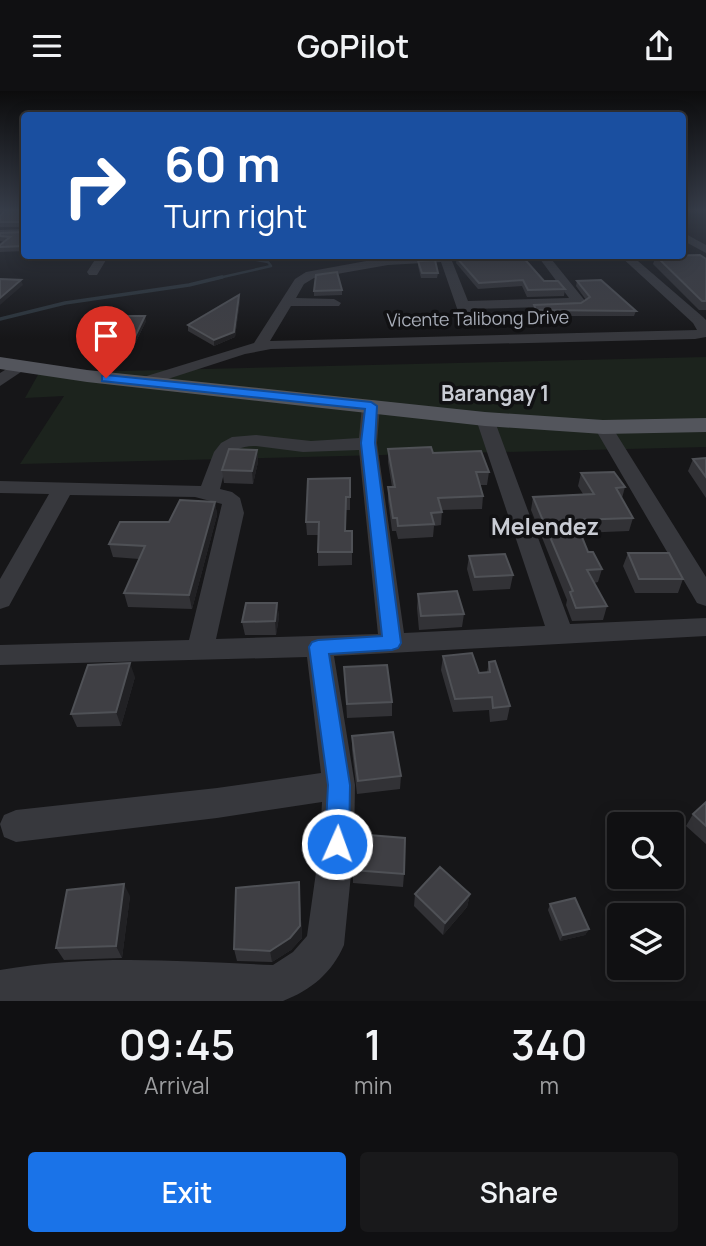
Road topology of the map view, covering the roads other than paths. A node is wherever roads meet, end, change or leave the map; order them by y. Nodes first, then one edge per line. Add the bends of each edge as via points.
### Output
1 (101, 259) edge
2 (430, 259) edge
3 (444, 259) edge
4 (545, 259) edge
5 (629, 259) edge
6 (93, 272) dead end
7 (286, 302) junction
8 (334, 303) dead end
9 (462, 305) junction
10 (475, 338) junction
11 (259, 347) junction
12 (9, 365) edge
13 (0, 381) edge
14 (143, 382) junction
15 (371, 406) junction
16 (485, 419) junction
17 (706, 425) edge
18 (603, 427) junction
19 (368, 443) junction
20 (0, 487) edge
21 (63, 488) junction
22 (209, 491) junction
23 (706, 597) edge
24 (0, 600) edge
25 (706, 627) edge
26 (561, 634) junction
27 (392, 643) junction
28 (318, 647) junction
29 (200, 650) junction
30 (0, 655) edge
31 (339, 785) junction
32 (16, 826) dead end
33 (0, 990) edge

1 - 6 street
2 - 7 street via 362,264 310,275 299,282
3 - 9 street
4 - 9 street via 579,302
5 - 10 street, Vicente Talibong Drive via 698,320 704,333
7 - 8 street
7 - 11 street
9 - 10 street
10 - 11 street, Vicente Talibong Drive
11 - 14 street, Vicente Talibong Drive
12 - 13 street
12 - 14 main road
14 - 15 main road
15 - 16 main road
15 - 19 street
16 - 18 main road
16 - 26 street
17 - 18 main road
18 - 23 street
19 - 22 street via 233,443 226,448
19 - 27 street
20 - 21 street
21 - 22 street
21 - 24 street
22 - 29 street via 233,502 233,513
25 - 26 street
26 - 27 street
27 - 28 street
28 - 29 street
28 - 31 street
29 - 30 street
31 - 32 street
31 - 33 street via 325,945 292,978 273,985 96,980

